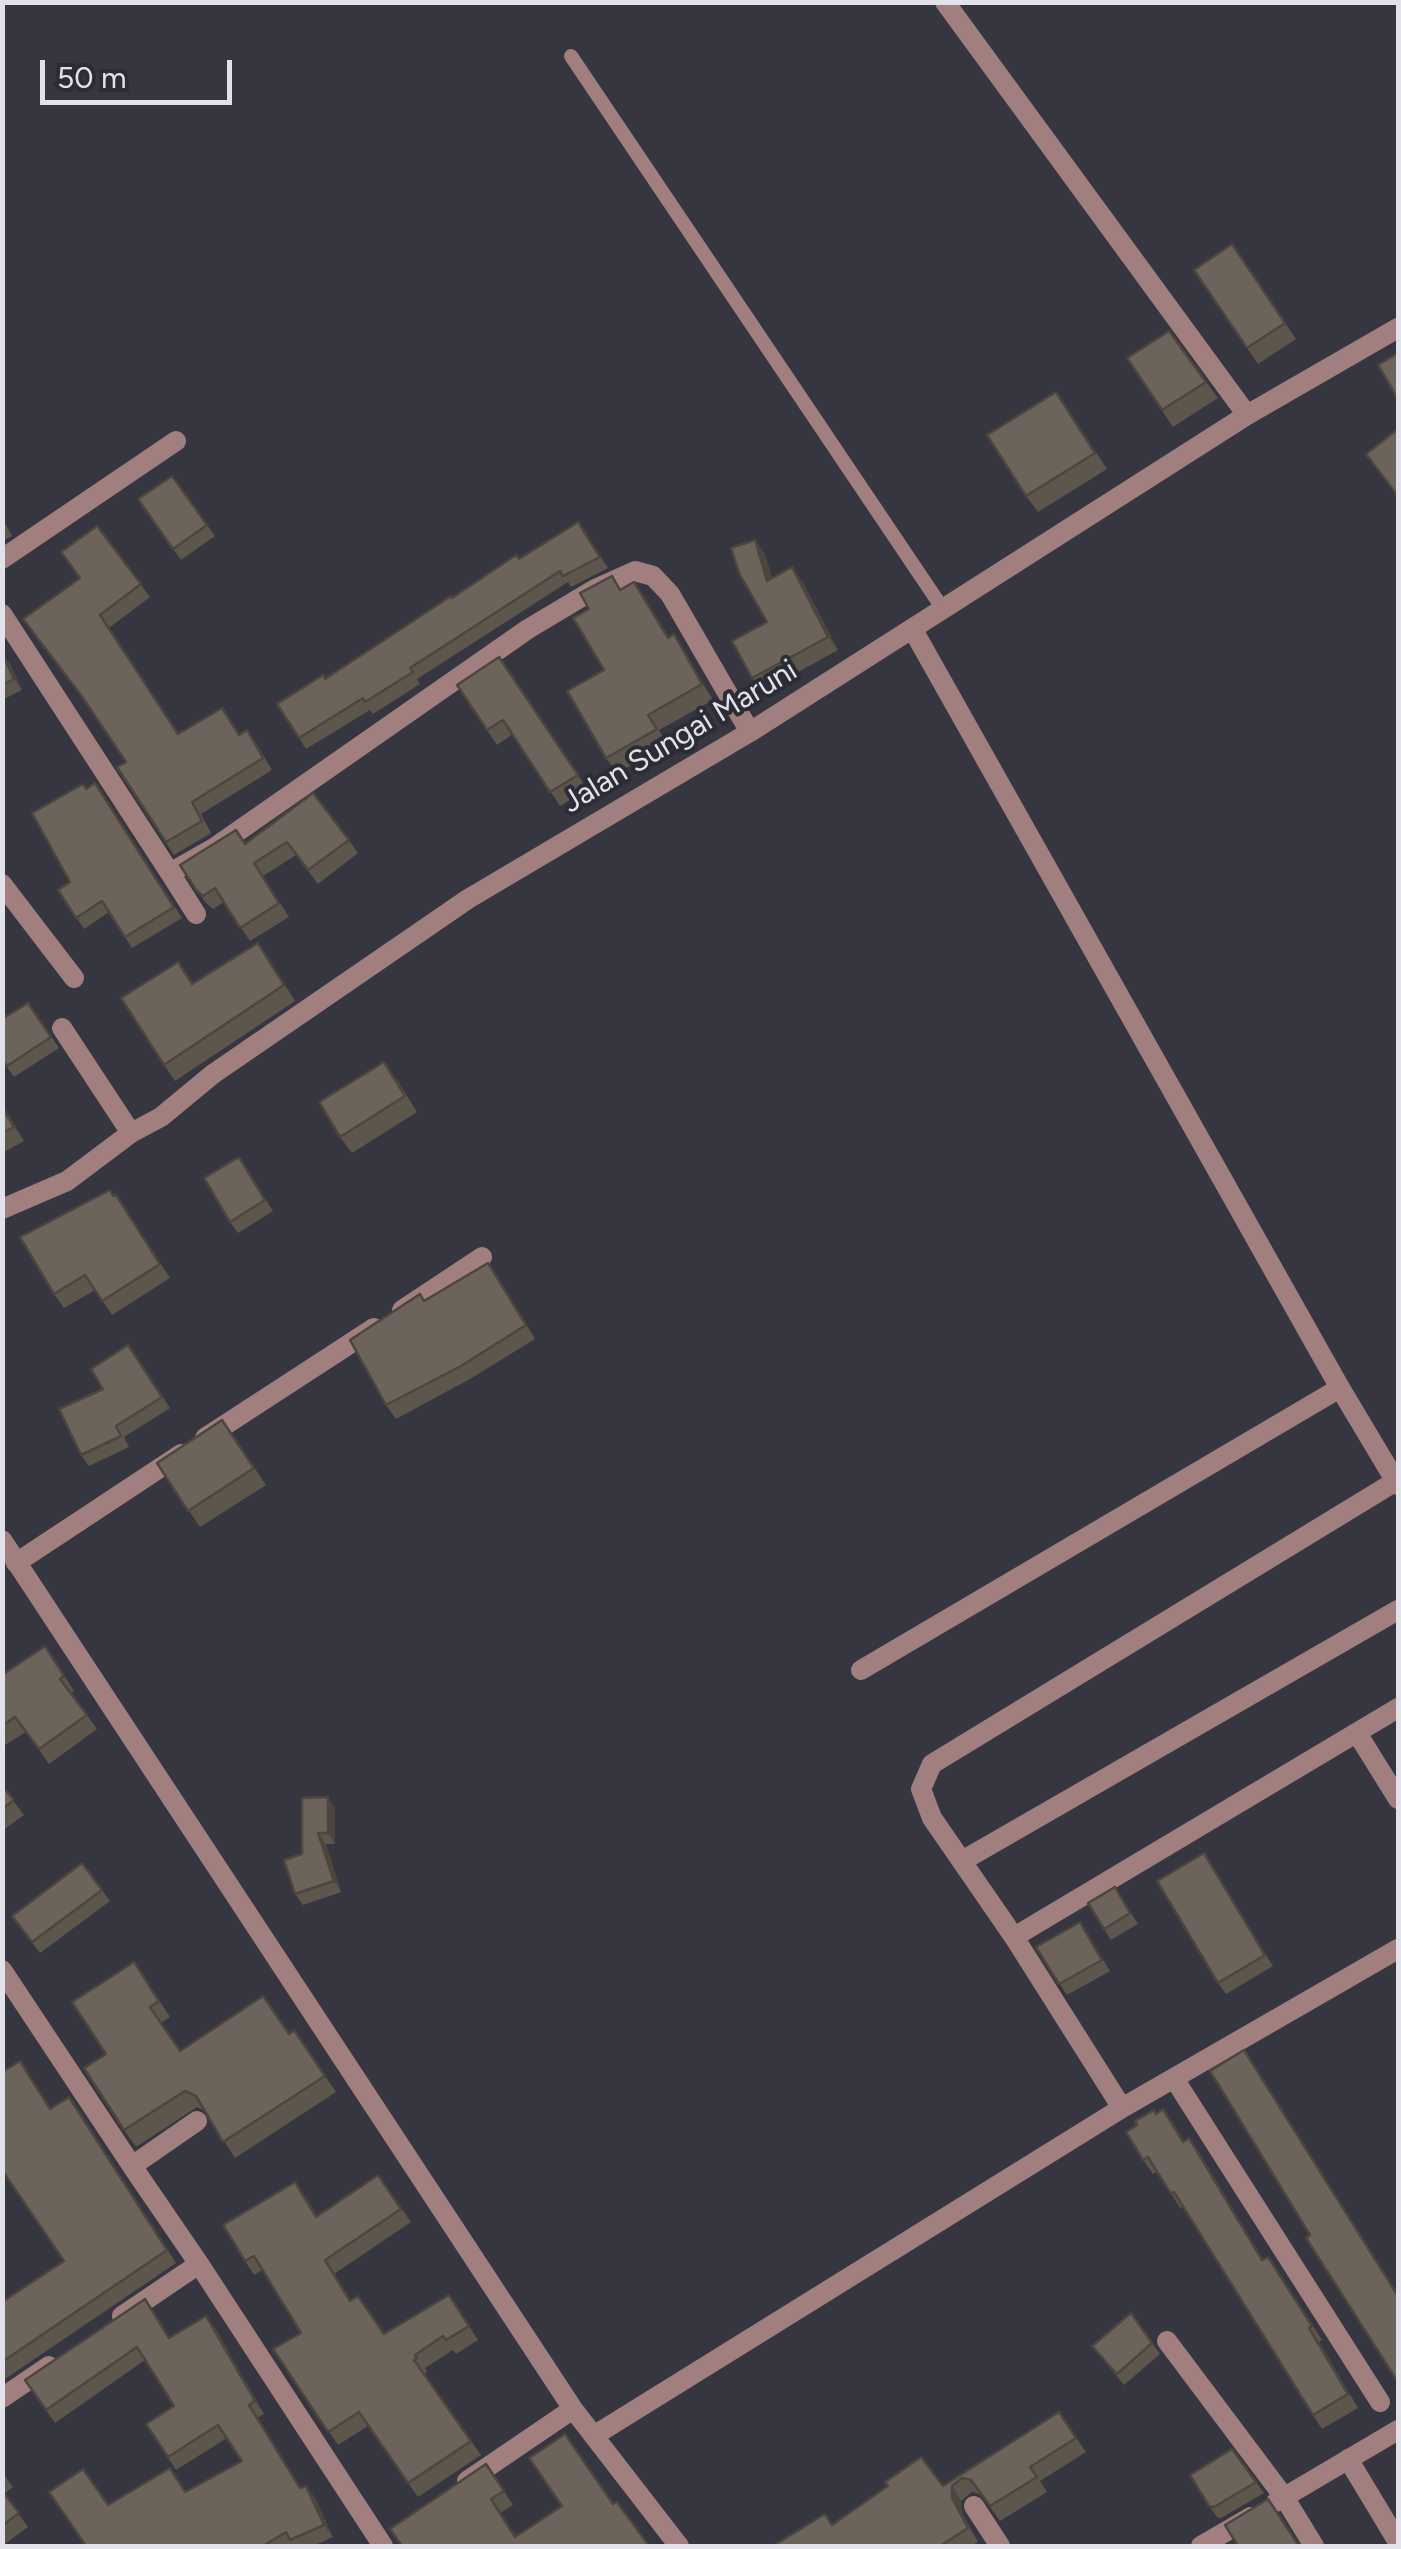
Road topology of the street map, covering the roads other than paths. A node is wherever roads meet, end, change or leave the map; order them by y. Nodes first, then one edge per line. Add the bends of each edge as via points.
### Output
1 (945, 2) edge
2 (571, 56) dead end
3 (1398, 328) edge
4 (1247, 415) junction
5 (176, 441) dead end
6 (2, 559) edge
7 (943, 610) junction
8 (2, 614) edge
9 (913, 630) junction
10 (750, 732) junction
11 (170, 873) junction
12 (2, 884) edge
13 (196, 914) dead end
14 (74, 978) dead end
15 (62, 1028) dead end
16 (131, 1133) junction
17 (2, 1209) edge
18 (482, 1257) dead end
19 (1340, 1388) junction
20 (1397, 1482) edge
21 (2, 1540) edge
22 (16, 1563) junction
23 (1398, 1610) edge
24 (861, 1670) dead end
25 (1398, 1708) edge
26 (1358, 1733) junction
27 (1398, 1799) edge
28 (962, 1860) junction
29 (1014, 1937) junction
30 (1398, 1948) edge
31 (2, 1970) edge
32 (1175, 2080) junction
33 (1122, 2108) junction
34 (197, 2121) edge
35 (132, 2166) junction
36 (199, 2264) junction
37 (107, 2326) edge
38 (1167, 2341) dead end
39 (61, 2358) edge
40 (2, 2398) edge
41 (1380, 2402) dead end
42 (573, 2409) junction
43 (1398, 2430) edge
44 (595, 2435) junction
45 (1348, 2459) junction
46 (444, 2497) edge
47 (1284, 2497) junction
48 (974, 2506) edge
49 (382, 2541) edge
50 (1398, 2542) edge
51 (679, 2546) edge
52 (1000, 2546) edge
53 (1201, 2546) edge
54 (1314, 2546) edge

1 - 4 street
2 - 7 lane
3 - 4 street, Jalan Sungai Maruni
4 - 7 street, Jalan Sungai Maruni
5 - 6 street
7 - 9 street, Jalan Sungai Maruni
8 - 11 street
9 - 10 street, Jalan Sungai Maruni
9 - 19 street
10 - 11 street via 670,594 653,576 635,571 528,629
10 - 16 street, Jalan Sungai Maruni via 468,899
11 - 13 street
12 - 14 street
15 - 16 street
16 - 17 street, Jalan Sungai Maruni via 67,1180
18 - 22 street
19 - 20 street
19 - 24 street
20 - 28 street via 932,1764 922,1789 932,1818
21 - 22 street
22 - 42 street
23 - 28 street
25 - 26 street
26 - 27 street
26 - 29 street
28 - 29 street
29 - 33 street
30 - 32 street
31 - 35 street
32 - 33 street
32 - 41 street
33 - 44 street
34 - 35 street
35 - 36 street
36 - 37 street
36 - 49 street
38 - 47 street
39 - 40 street
42 - 44 street
42 - 46 street
43 - 45 street
44 - 51 street
45 - 47 street
45 - 50 street
47 - 53 street
47 - 54 street
48 - 52 street

